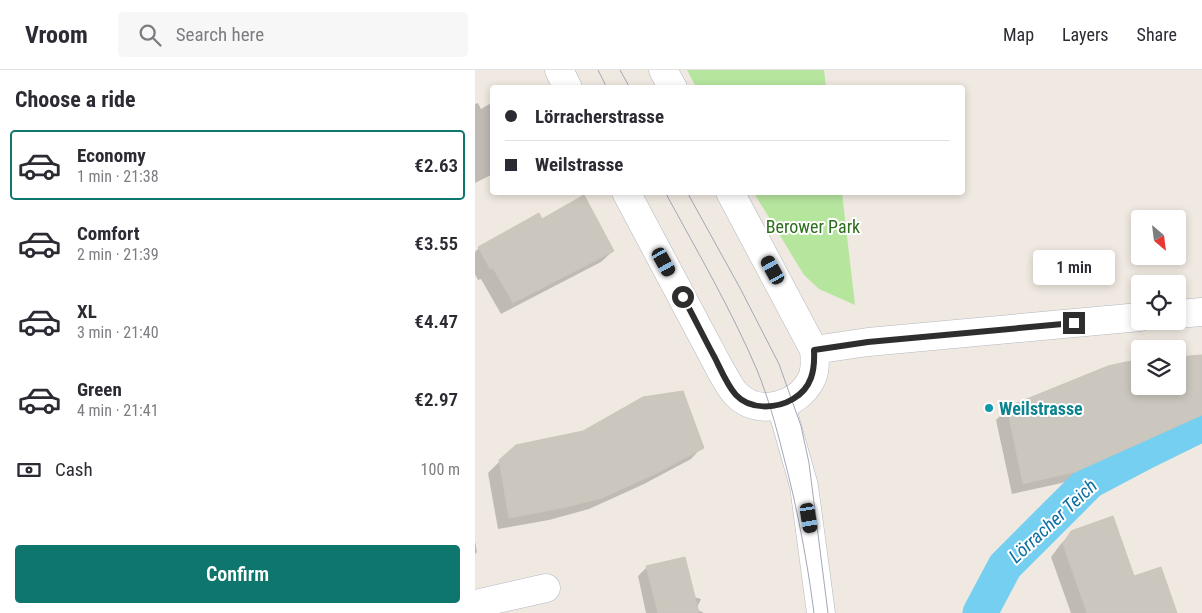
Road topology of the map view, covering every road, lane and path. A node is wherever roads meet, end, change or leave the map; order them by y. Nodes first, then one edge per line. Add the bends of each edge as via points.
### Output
1 (559, 70) edge
2 (663, 70) edge
3 (566, 85) edge
4 (671, 85) edge
5 (628, 195) edge
6 (733, 195) edge
7 (1202, 312) edge
8 (1186, 313) edge
9 (1131, 318) edge
10 (814, 350) junction
11 (781, 405) junction
12 (546, 588) dead end
13 (475, 604) edge
14 (821, 613) edge

1 - 3 main road
2 - 4 main road
5 - 11 main road via 736,395 761,406
6 - 10 main road
7 - 8 main road
9 - 10 main road via 868,342
10 - 11 main road via 815,365 811,379 803,392
11 - 14 main road via 804,486
12 - 13 main road

